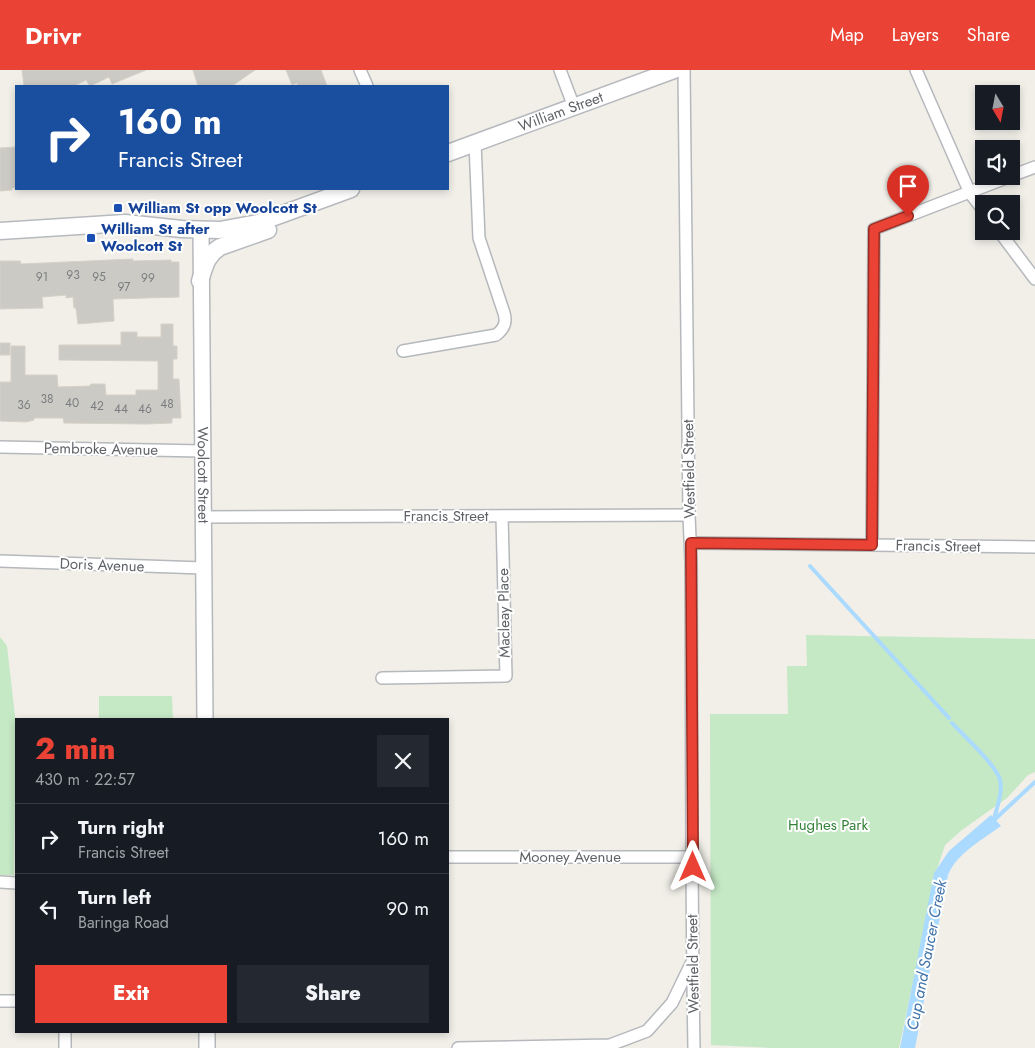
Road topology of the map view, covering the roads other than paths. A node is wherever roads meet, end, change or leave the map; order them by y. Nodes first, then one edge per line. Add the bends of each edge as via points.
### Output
1 (360, 70) edge
2 (560, 70) edge
3 (674, 70) edge
4 (684, 70) edge
5 (916, 70) edge
6 (366, 85) edge
7 (574, 108) junction
8 (475, 143) junction
9 (449, 153) edge
10 (1035, 167) edge
11 (1020, 173) edge
12 (988, 185) edge
13 (348, 190) edge
14 (970, 192) junction
15 (975, 199) edge
16 (305, 207) junction
17 (0, 231) edge
18 (201, 231) junction
19 (1006, 240) edge
20 (1035, 279) edge
21 (200, 281) junction
22 (403, 351) dead end
23 (0, 447) edge
24 (202, 451) junction
25 (689, 515) junction
26 (502, 516) junction
27 (202, 517) junction
28 (691, 543) junction
29 (872, 545) junction
30 (1035, 547) edge
31 (0, 561) edge
32 (203, 568) junction
33 (382, 678) dead end
34 (204, 718) edge
35 (449, 857) edge
36 (693, 857) junction
37 (0, 882) edge
38 (15, 883) edge
39 (692, 962) junction
40 (0, 1001) edge
41 (15, 1001) edge
42 (65, 1033) edge
43 (207, 1033) edge
44 (65, 1048) edge
45 (208, 1048) edge
46 (458, 1048) edge
47 (694, 1048) edge

1 - 6 street
2 - 7 street
3 - 7 main road, William Street
4 - 25 street, Westfield Street
5 - 14 street
7 - 8 main road, William Street
8 - 9 main road, William Street
8 - 22 street via 479,238 506,320 504,326 496,335
10 - 11 street
12 - 14 street
13 - 16 main road
14 - 15 street
14 - 29 street via 874,229
16 - 18 main road via 248,226
16 - 21 main road via 294,220 213,252
17 - 18 main road via 125,223
18 - 21 street, Woolcott Street
19 - 20 street
21 - 24 street, Woolcott Street
23 - 24 street, Pembroke Avenue
24 - 27 street, Woolcott Street
25 - 26 street, Francis Street
25 - 28 street, Westfield Street
26 - 27 street, Francis Street
26 - 33 street, Macleay Place via 506,676
27 - 32 street, Woolcott Street
28 - 29 street, Francis Street
28 - 36 street, Westfield Street
29 - 30 street, Francis Street
31 - 32 street, Doris Avenue
32 - 34 street, Woolcott Street
35 - 36 street, Mooney Avenue
36 - 39 street, Westfield Street
37 - 38 street
39 - 46 street via 672,1003 647,1031 610,1045
39 - 47 street, Westfield Street
40 - 41 street
42 - 44 street
43 - 45 street

